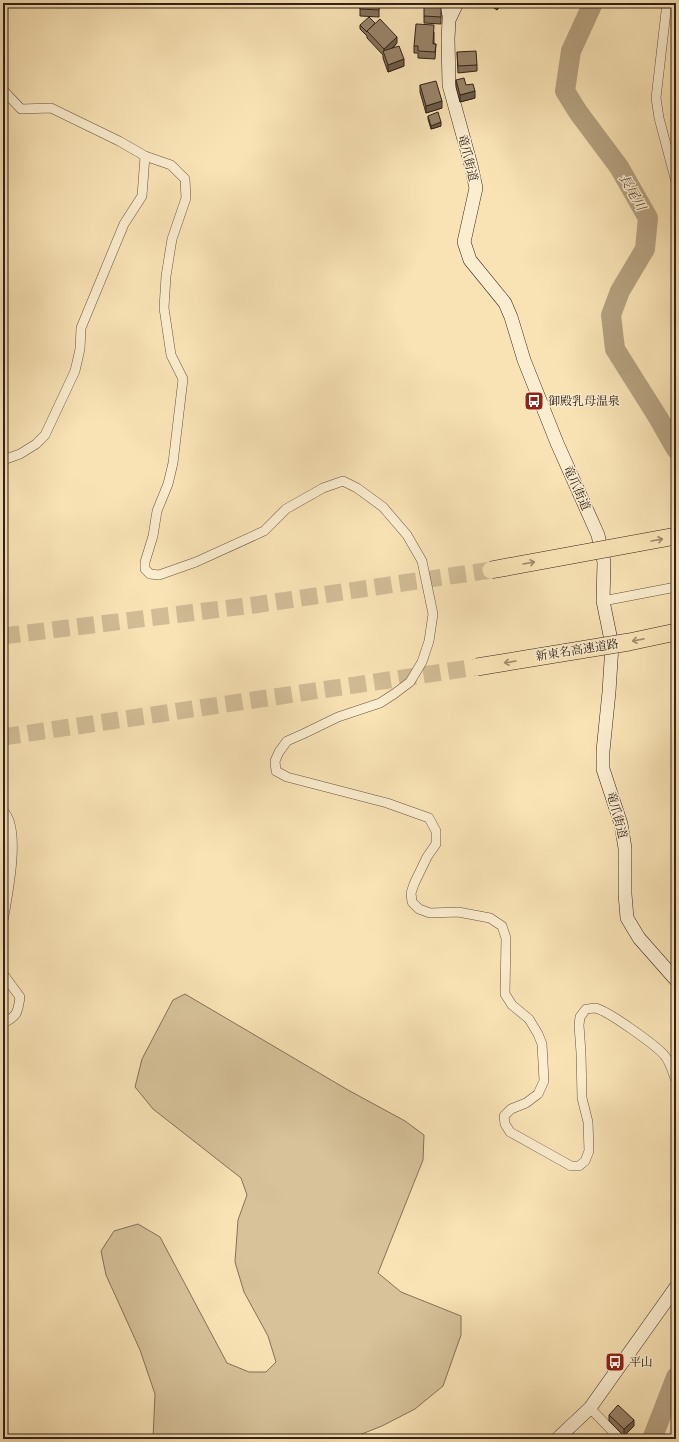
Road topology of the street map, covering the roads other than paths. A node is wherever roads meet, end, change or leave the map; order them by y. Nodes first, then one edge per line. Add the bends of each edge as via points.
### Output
1 (445, 3) edge
2 (457, 3) edge
3 (667, 3) edge
4 (449, 20) junction
5 (3, 90) edge
6 (144, 156) junction
7 (676, 182) edge
8 (3, 460) edge
9 (676, 536) edge
10 (491, 570) tunnel mouth
11 (676, 587) edge
12 (603, 601) junction
13 (676, 632) edge
14 (477, 667) tunnel mouth
15 (3, 811) edge
16 (3, 921) edge
17 (3, 974) edge
18 (676, 980) edge
19 (3, 1023) edge
20 (676, 1081) edge
21 (676, 1287) edge
22 (590, 1408) junction
23 (557, 1439) edge
24 (620, 1439) edge

1 - 4 street
2 - 4 main road, 竜爪街道
3 - 7 street via 656,98
4 - 12 main road, 竜爪街道 via 449,85 476,188 464,242 470,260 505,303 524,360 557,443 598,535 604,562
5 - 6 street via 21,109 51,108
6 - 8 street via 142,196 124,224 81,328 80,349 72,378 45,435 20,454
6 - 20 street via 171,165 185,179 186,198 172,239 164,308 171,355 183,379 173,463 168,484 156,511 145,569 150,574 159,575 196,562 264,531 286,509 323,488 343,481 383,507 406,535 422,561 433,614 429,641 422,662 410,682 380,703 338,717 287,741 274,762 276,771 387,803 429,818 436,831 436,844 414,884 412,902 419,909 430,913 458,912 490,918 502,926 506,938 505,994 512,1005 530,1019 538,1034 542,1044 544,1081 538,1094 526,1103 511,1109 504,1116 510,1132 571,1166 578,1166 585,1161 589,1151 588,1122 582,1098 579,1025 580,1017 586,1010 595,1008 606,1012 660,1050 666,1057
10 -> 9 highway, bridge
11 - 12 street
12 - 18 main road, 竜爪街道 via 612,645 602,751 603,769 621,824 625,848 628,918 639,938
13 -> 14 highway, 新東名高速道路, bridge
15 - 16 street via 7,815 12,831 11,872
17 - 19 street via 20,997 18,1012
21 - 22 main road
22 - 23 main road
22 - 24 street

